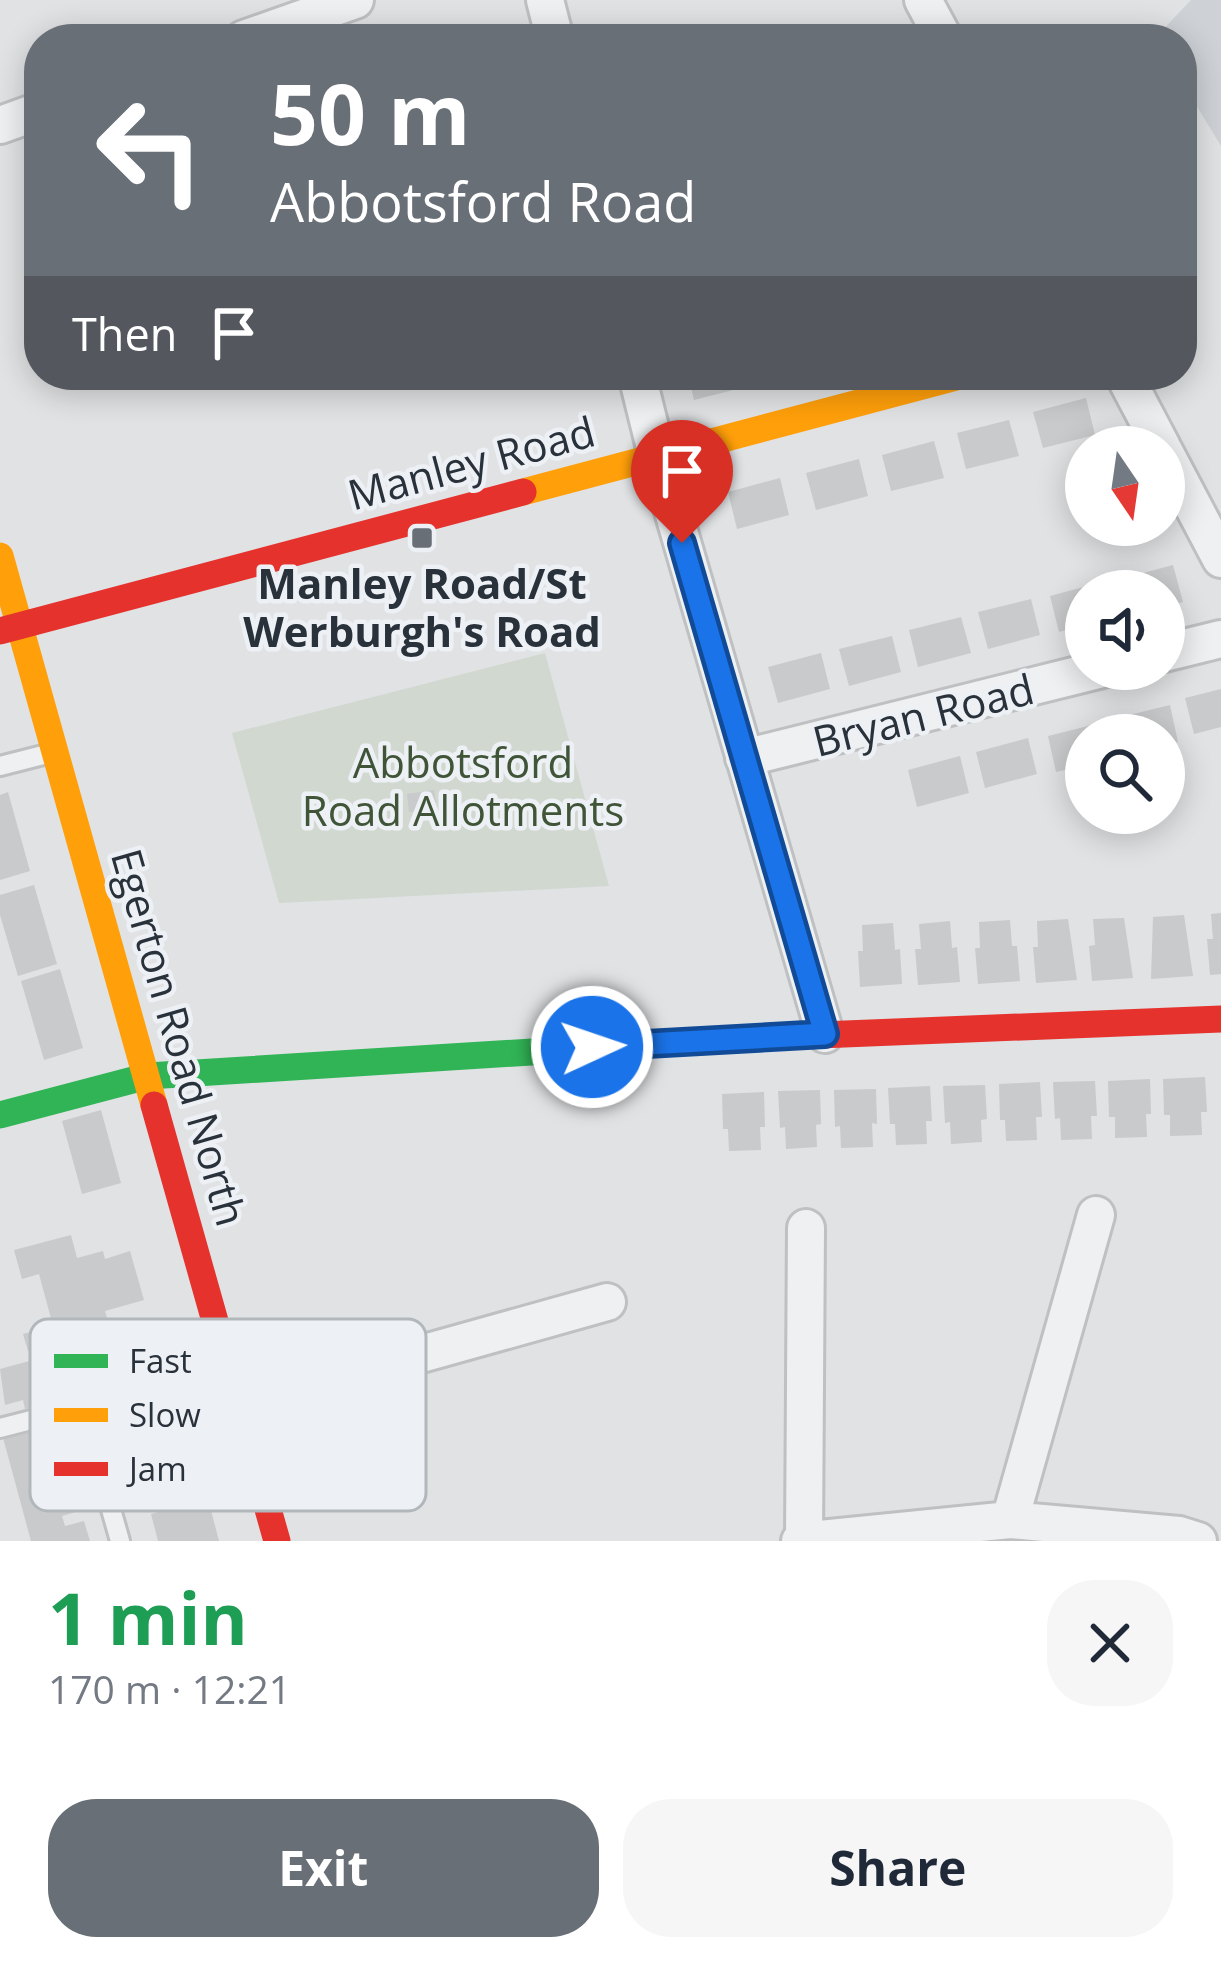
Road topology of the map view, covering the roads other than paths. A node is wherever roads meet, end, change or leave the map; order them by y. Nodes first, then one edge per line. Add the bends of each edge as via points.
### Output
1 (355, 0) edge
2 (287, 24) edge
3 (641, 390) edge
4 (908, 390) edge
5 (1132, 390) edge
6 (1151, 426) edge
7 (657, 457) junction
8 (1185, 491) edge
9 (0, 556) edge
10 (1221, 559) edge
11 (10, 628) edge
12 (1221, 639) edge
13 (1185, 648) edge
14 (1065, 678) edge
15 (55, 751) junction
16 (744, 758) junction
17 (0, 766) edge
18 (1221, 1019) edge
19 (825, 1034) junction
20 (148, 1076) junction
21 (0, 1115) edge
22 (1096, 1215) dead end
23 (806, 1228) dead end
24 (607, 1302) dead end
25 (215, 1319) edge
26 (426, 1353) edge
27 (30, 1420) edge
28 (0, 1428) edge
29 (111, 1511) edge
30 (269, 1511) edge
31 (1010, 1520) junction
32 (120, 1541) edge
33 (277, 1541) edge
34 (802, 1541) edge
35 (1198, 1541) edge

1 - 2 street
3 - 7 street
4 - 7 street, Manley Road
5 - 6 street
7 - 11 street, Manley Road
7 - 16 street
8 - 10 street
9 - 11 street, Egerton Road North
11 - 15 street, Egerton Road North
12 - 13 street
14 - 16 street, Bryan Road
15 - 17 lane
15 - 20 street, Egerton Road North
16 - 19 street
18 - 19 street
19 - 20 street
20 - 21 street
20 - 25 street, Egerton Road North
22 - 31 street
23 - 34 street
24 - 26 street
27 - 28 lane
29 - 32 lane
30 - 33 street, Egerton Road North
31 - 34 street
31 - 35 street

